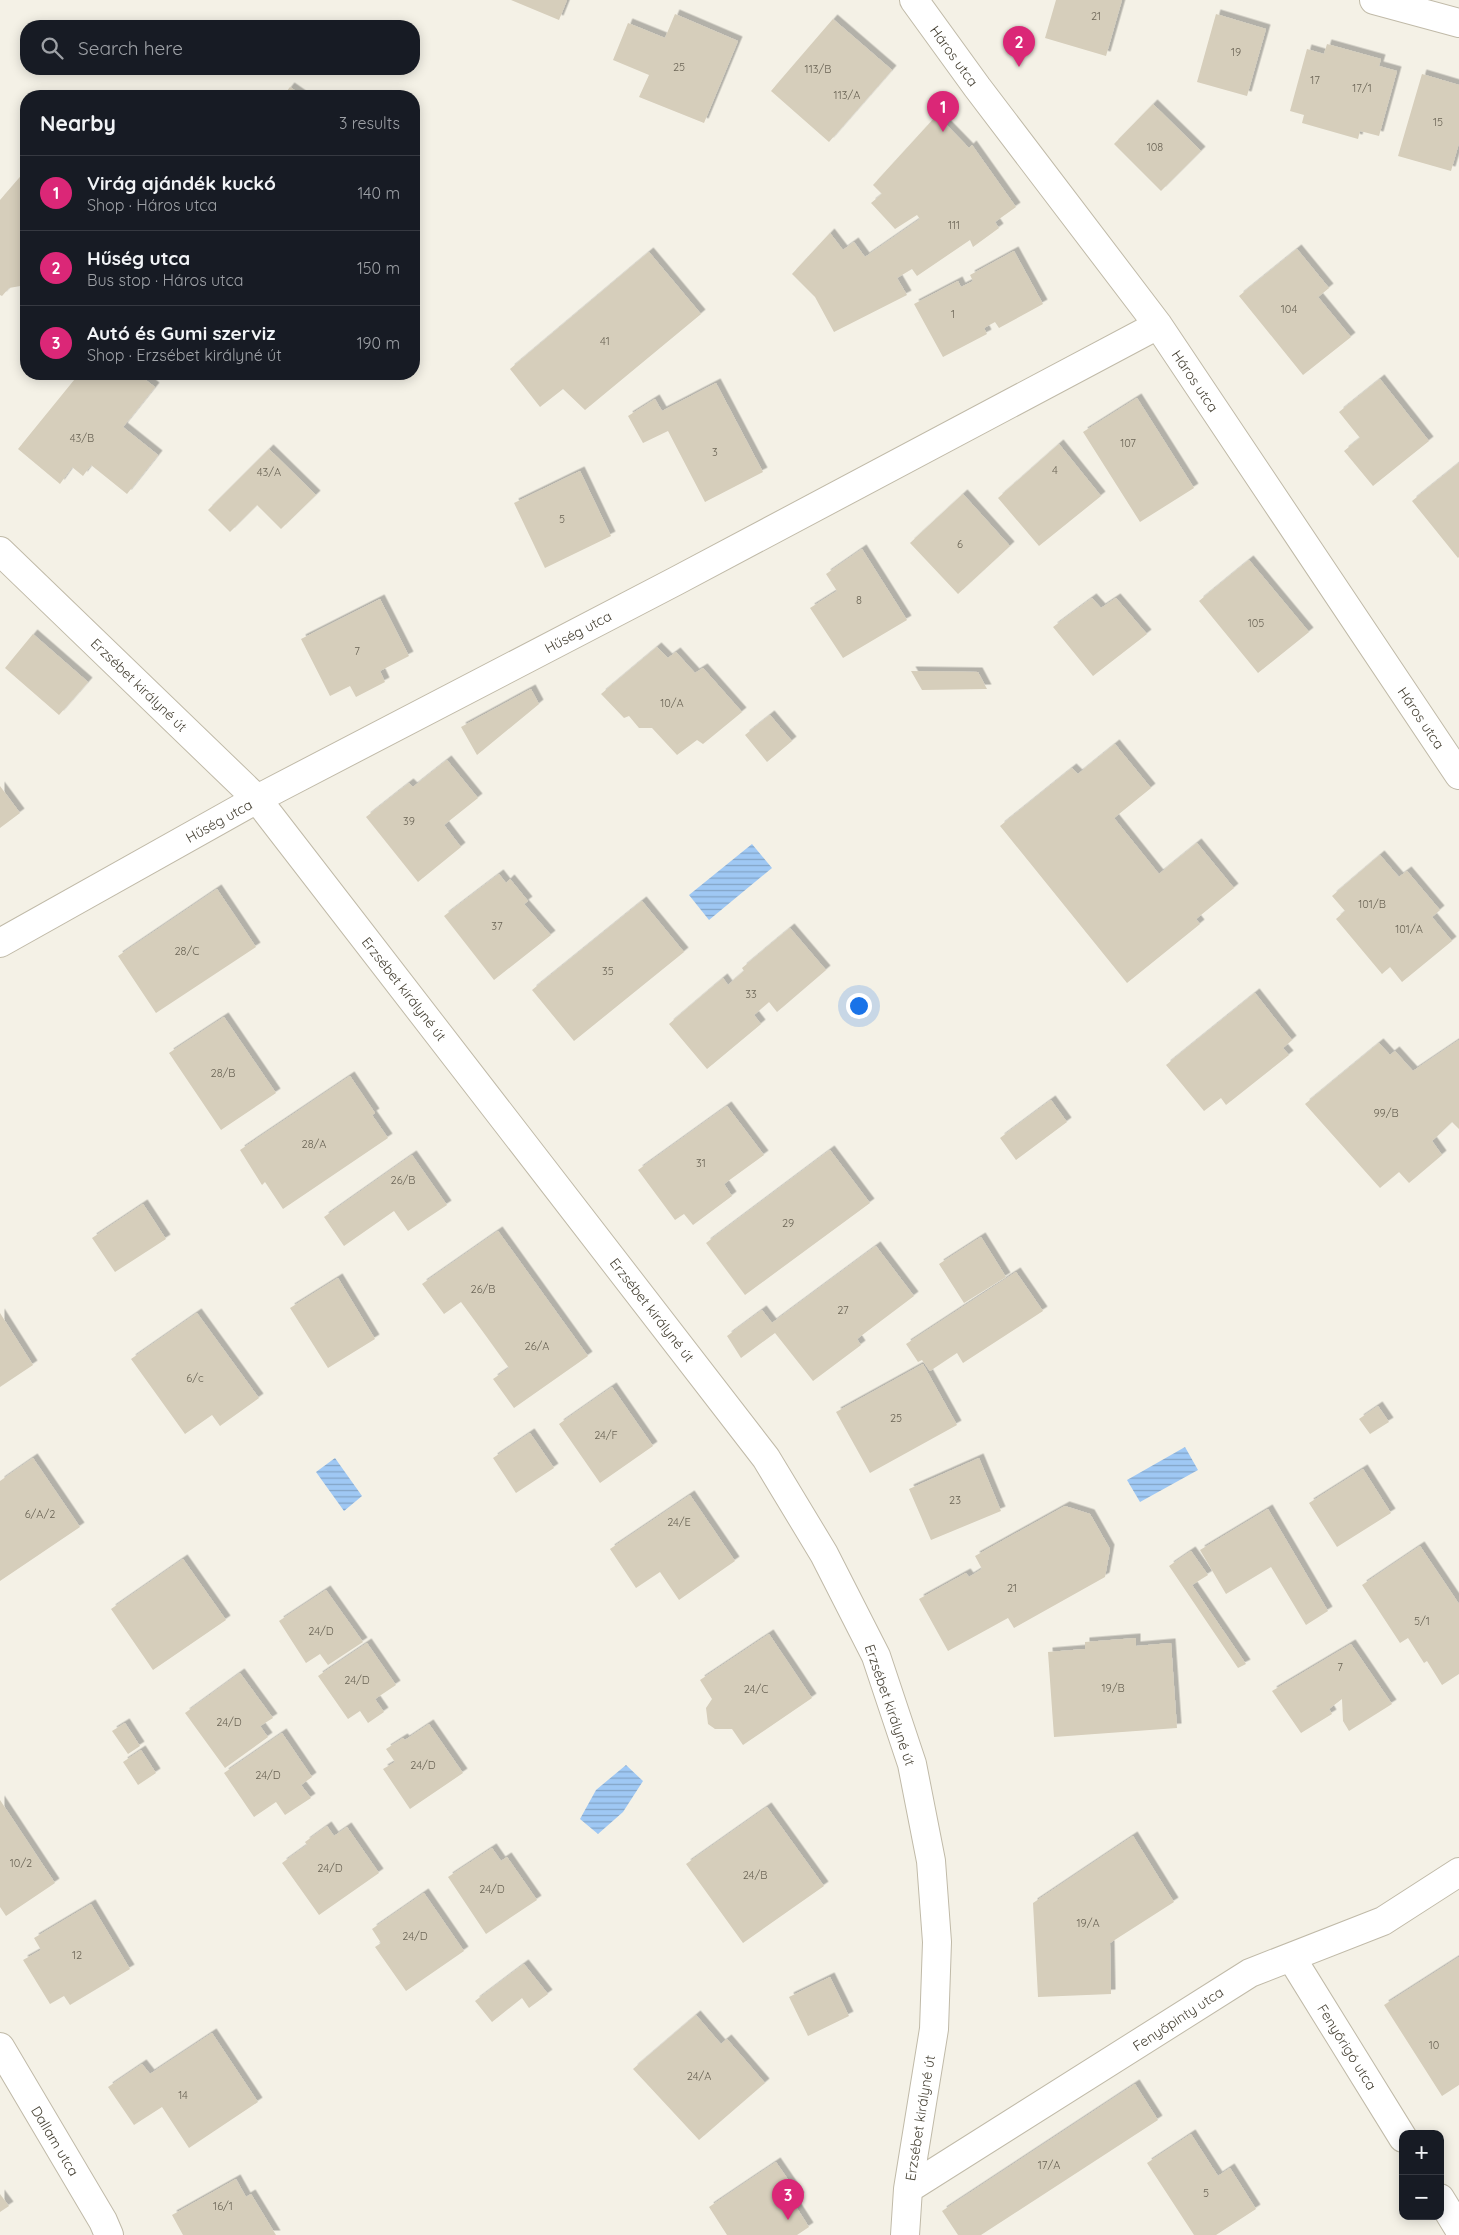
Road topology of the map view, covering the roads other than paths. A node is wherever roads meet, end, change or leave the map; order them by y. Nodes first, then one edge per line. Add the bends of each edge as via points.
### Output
1 (914, 0) edge
2 (1374, 0) edge
3 (1459, 23) edge
4 (1158, 325) junction
5 (0, 551) edge
6 (1459, 775) edge
7 (257, 799) junction
8 (0, 943) edge
9 (1459, 1872) edge
10 (1290, 1957) junction
11 (0, 2047) edge
12 (1399, 2132) edge
13 (908, 2189) junction
14 (1444, 2205) edge
15 (1459, 2229) edge
16 (109, 2235) edge
17 (905, 2235) edge

1 - 4 street, Háros utca
2 - 3 street
4 - 6 street, Háros utca
4 - 7 street, Hűség utca
5 - 7 street, Erzsébet királyné út
7 - 8 street, Hűség utca
7 - 13 street, Erzsébet királyné út via 766,1458 824,1554 876,1656 912,1764 931,1861 938,1942 934,2029
9 - 10 street, Fenyőpinty utca via 1383,1921
10 - 12 street, Fenyőrigó utca
10 - 13 street, Fenyőpinty utca via 1250,1973
11 - 16 street, Dallam utca
13 - 17 street, Erzsébet királyné út
14 - 15 street

